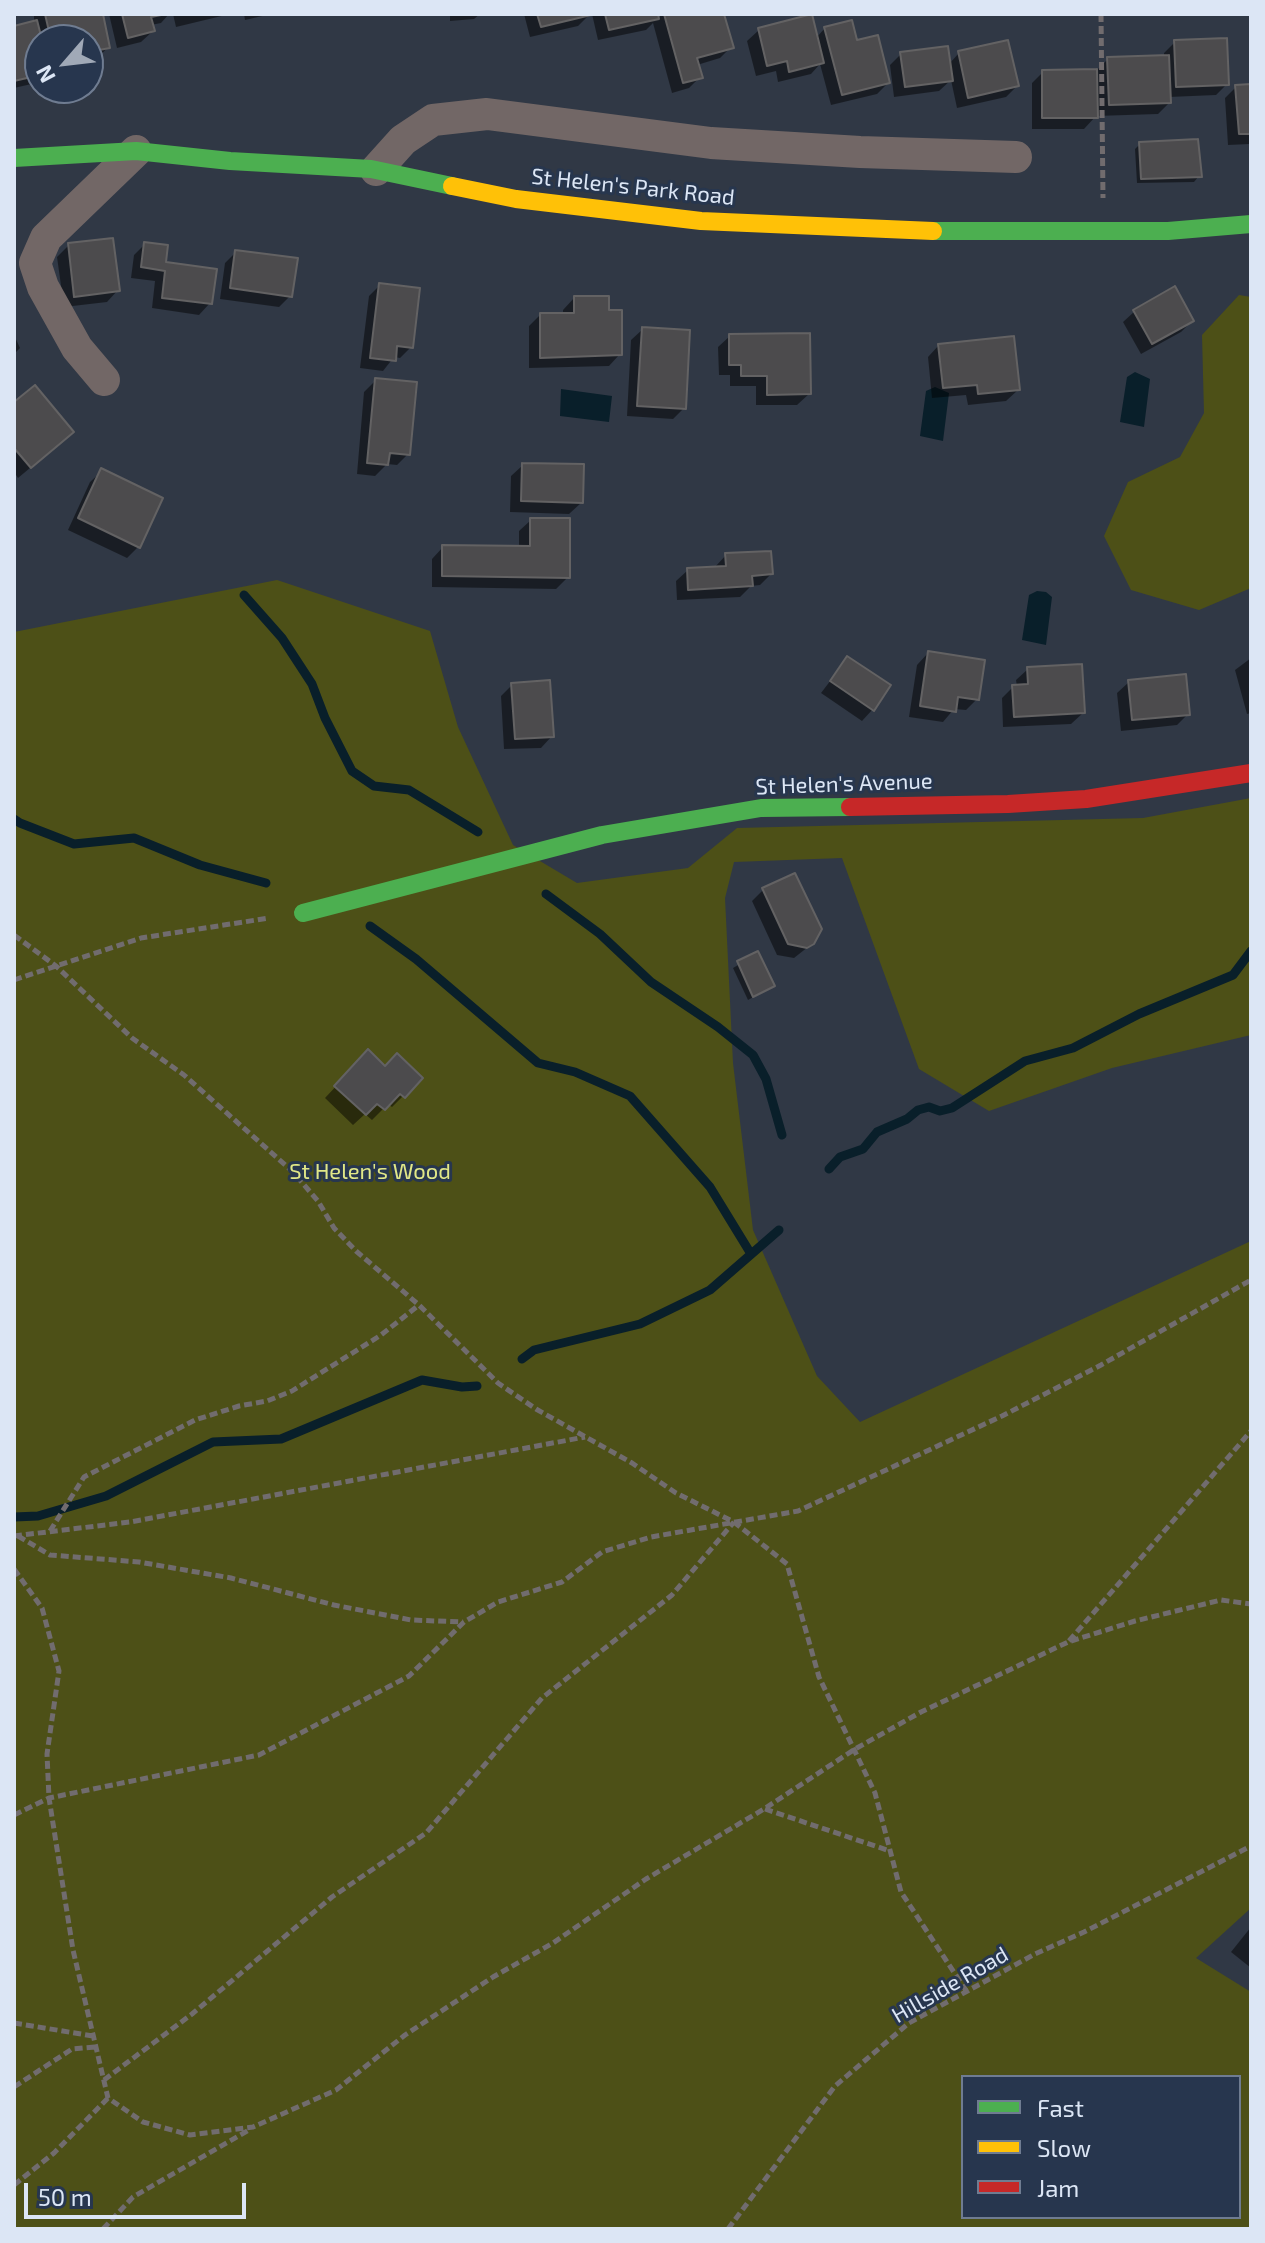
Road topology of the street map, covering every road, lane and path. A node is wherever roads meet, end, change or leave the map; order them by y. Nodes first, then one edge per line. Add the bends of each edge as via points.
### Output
1 (1101, 14) edge
2 (136, 151) junction
3 (1016, 157) dead end
4 (14, 158) edge
5 (376, 170) junction
6 (1251, 224) edge
7 (1103, 231) junction
8 (104, 380) dead end
9 (1251, 773) edge
10 (303, 913) joint
11 (14, 935) edge
12 (56, 966) junction
13 (14, 980) edge
14 (1251, 1280) edge
15 (419, 1305) junction
16 (1251, 1431) edge
17 (586, 1437) junction
18 (734, 1522) junction
19 (49, 1532) junction
20 (16, 1536) edge
21 (14, 1569) edge
22 (1251, 1604) edge
23 (464, 1622) junction
24 (1068, 1642) junction
25 (855, 1749) junction
26 (49, 1798) junction
27 (764, 1809) junction
28 (14, 1815) edge
29 (1251, 1846) edge
30 (890, 1851) junction
31 (967, 1992) junction
32 (14, 2023) edge
33 (93, 2036) junction
34 (95, 2047) junction
35 (103, 2081) junction
36 (14, 2087) edge
37 (108, 2098) junction
38 (253, 2127) junction
39 (14, 2185) edge
40 (103, 2229) edge
41 (728, 2229) edge

1 - 7 path
2 - 4 street, St Helen's Park Road
2 - 5 street, St Helen's Park Road
2 - 8 street via 46,238 35,263 77,348
3 - 5 street via 711,143 487,114 433,120 403,140
5 - 7 street, St Helen's Park Road via 516,199 701,221 926,231
6 - 7 street, St Helen's Park Road
9 - 10 street, St Helen's Avenue via 1086,799 761,808 602,835
10 - 12 path via 141,938
11 - 12 path
12 - 13 path
12 - 15 path via 132,1038 184,1075 292,1171 334,1228
14 - 18 path via 1002,1416 798,1511
15 - 17 path via 498,1383
15 - 19 path via 292,1391 195,1420 84,1477
16 - 24 path
17 - 18 path
17 - 19 path via 130,1522
18 - 23 path via 602,1552 562,1582 498,1602
18 - 25 path via 787,1564 819,1677
18 - 35 path via 672,1595 542,1698 426,1833 332,1897
19 - 20 path
20 - 23 path via 50,1555 139,1562 411,1620
21 - 26 path via 42,1608 59,1671 47,1754
22 - 24 path via 1221,1600
23 - 26 path via 409,1676 259,1755
24 - 25 path
25 - 27 path
25 - 30 path via 875,1793
26 - 28 path
26 - 33 path via 73,1950
27 - 30 path
27 - 38 path via 480,1985 336,2090
29 - 31 path, Hillside Road
30 - 31 path via 901,1892
31 - 41 path, Hillside Road via 909,2023 835,2086
32 - 33 path
33 - 34 path
34 - 35 path
34 - 36 path via 72,2049
35 - 37 path
37 - 38 path via 143,2122 190,2135
37 - 39 path
38 - 40 path via 133,2197

